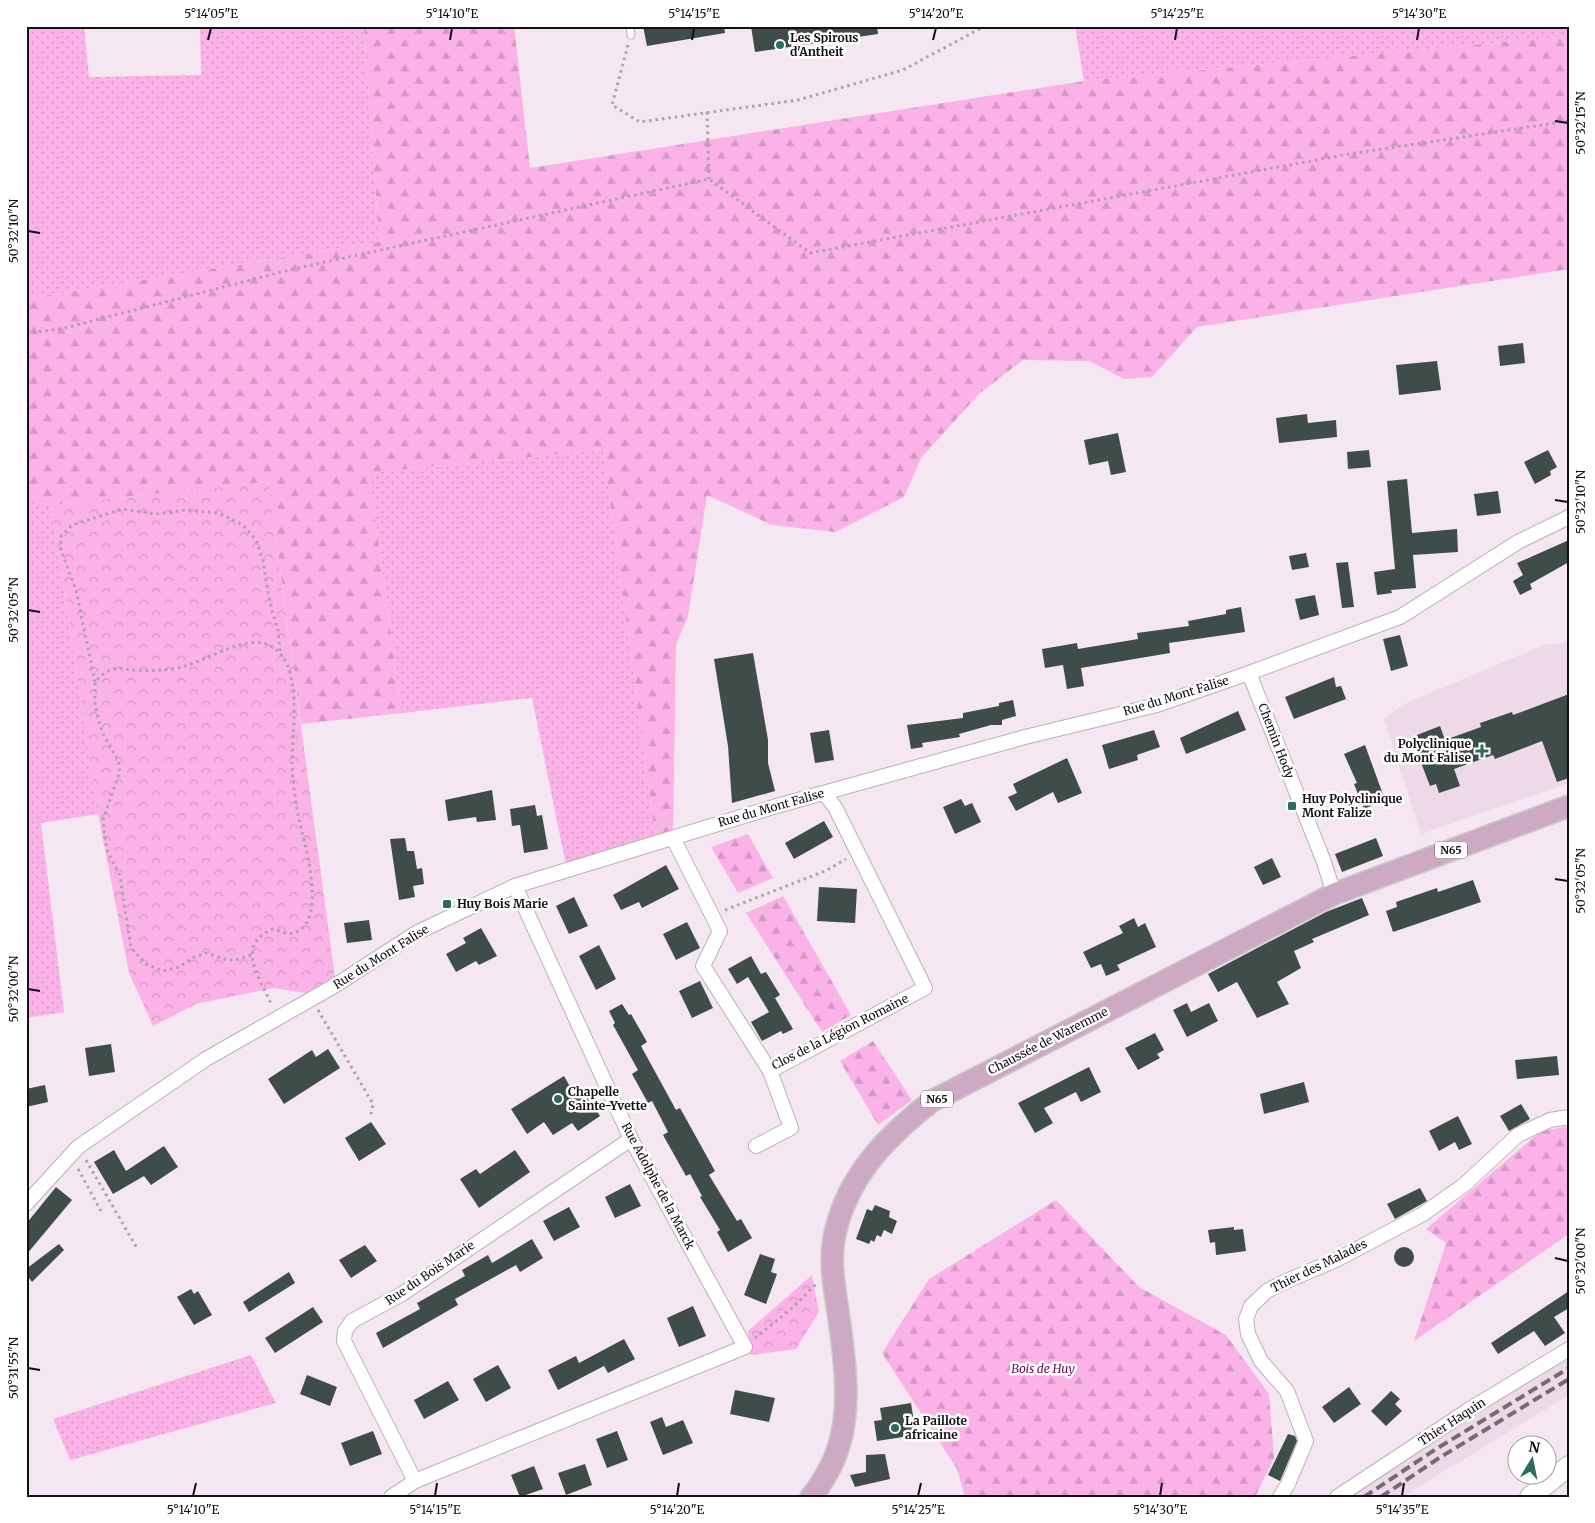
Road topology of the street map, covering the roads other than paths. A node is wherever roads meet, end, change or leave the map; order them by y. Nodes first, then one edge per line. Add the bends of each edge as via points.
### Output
1 (630, 26) edge
2 (631, 35) road end
3 (1569, 517) edge
4 (1249, 673) junction
5 (824, 793) junction
6 (1569, 806) edge
7 (673, 838) junction
8 (516, 886) junction
9 (1334, 894) junction
10 (770, 1071) junction
11 (1569, 1117) edge
12 (631, 1139) junction
13 (756, 1146) dead end
14 (26, 1204) edge
15 (1569, 1349) edge
16 (1569, 1466) edge
17 (415, 1481) junction
18 (391, 1497) edge
19 (811, 1497) edge
20 (1280, 1497) edge
21 (1337, 1497) edge
22 (1530, 1497) edge

1 - 2 lane
3 - 4 street, Rue du Mont Falise via 1518,542 1400,617
4 - 5 street, Rue du Mont Falise via 1157,704
4 - 9 street, Chemin Hody
5 - 7 street, Rue du Mont Falise
5 - 10 street, Clos de la Légion Romaine via 835,807 925,988
6 - 9 main road, Chaussée de Waremme / N65
7 - 8 street, Rue du Mont Falise
7 - 10 street, Clos de la Légion Romaine via 720,932 703,966
8 - 12 street, Rue Adolphe de la Marck
8 - 14 street, Rue du Mont Falise via 416,933 206,1059 74,1151
9 - 19 main road, Chaussée de Waremme / N65 via 932,1101 902,1125 864,1167 837,1222 831,1269 844,1373 844,1425 840,1448 832,1466
10 - 13 street via 791,1128
11 - 20 street, Thier des Malades via 1550,1120 1518,1135 1464,1185 1423,1214 1336,1260 1276,1286 1252,1306 1246,1319 1248,1334 1261,1360 1287,1391 1306,1441
12 - 17 street, Rue du Bois Marie via 402,1294 352,1321 345,1331 344,1341
12 - 17 street, Rue Adolphe de la Marck via 745,1346
15 - 21 street, Thier Haquin via 1470,1409
16 - 22 main road
17 - 18 street

